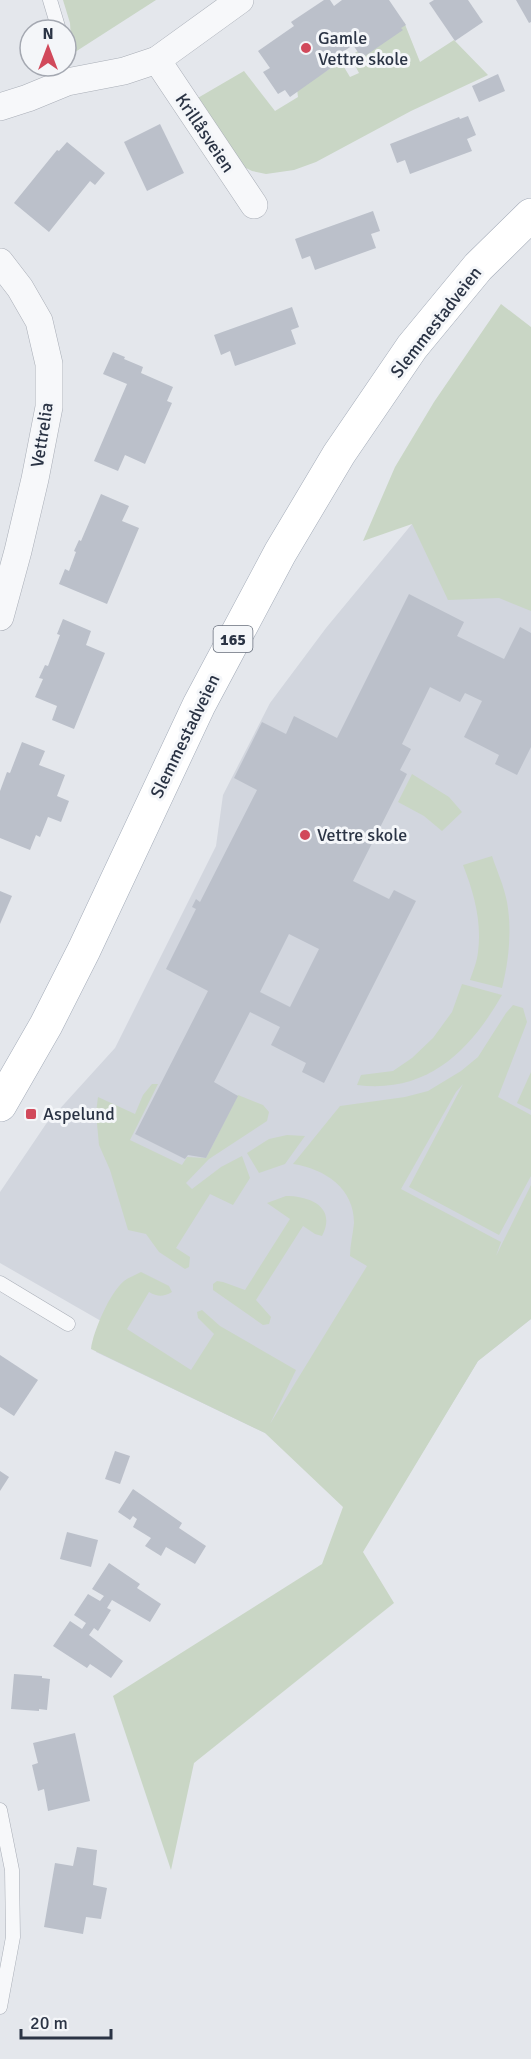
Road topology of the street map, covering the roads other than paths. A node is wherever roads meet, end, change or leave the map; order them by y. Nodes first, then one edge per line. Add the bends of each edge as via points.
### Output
1 (50, 0) edge
2 (240, 0) edge
3 (55, 18) edge
4 (157, 60) junction
5 (78, 73) edge
6 (60, 78) edge
7 (0, 107) edge
8 (254, 205) dead end
9 (531, 215) edge
10 (0, 262) edge
11 (0, 617) edge
12 (0, 1105) edge
13 (0, 1283) edge
14 (68, 1324) dead end
15 (0, 1810) edge
16 (0, 2007) edge

1 - 3 lane
2 - 4 street
4 - 5 street via 124,71
4 - 8 street, Krillåsveien
6 - 7 street via 28,98
9 - 12 main road, Slemmestadveien / 165 via 478,267 412,347 297,524 221,661 84,950
10 - 11 street, Vettrelia via 39,321 49,364 49,407 36,479
13 - 14 lane
15 - 16 lane via 12,1870 13,1937

